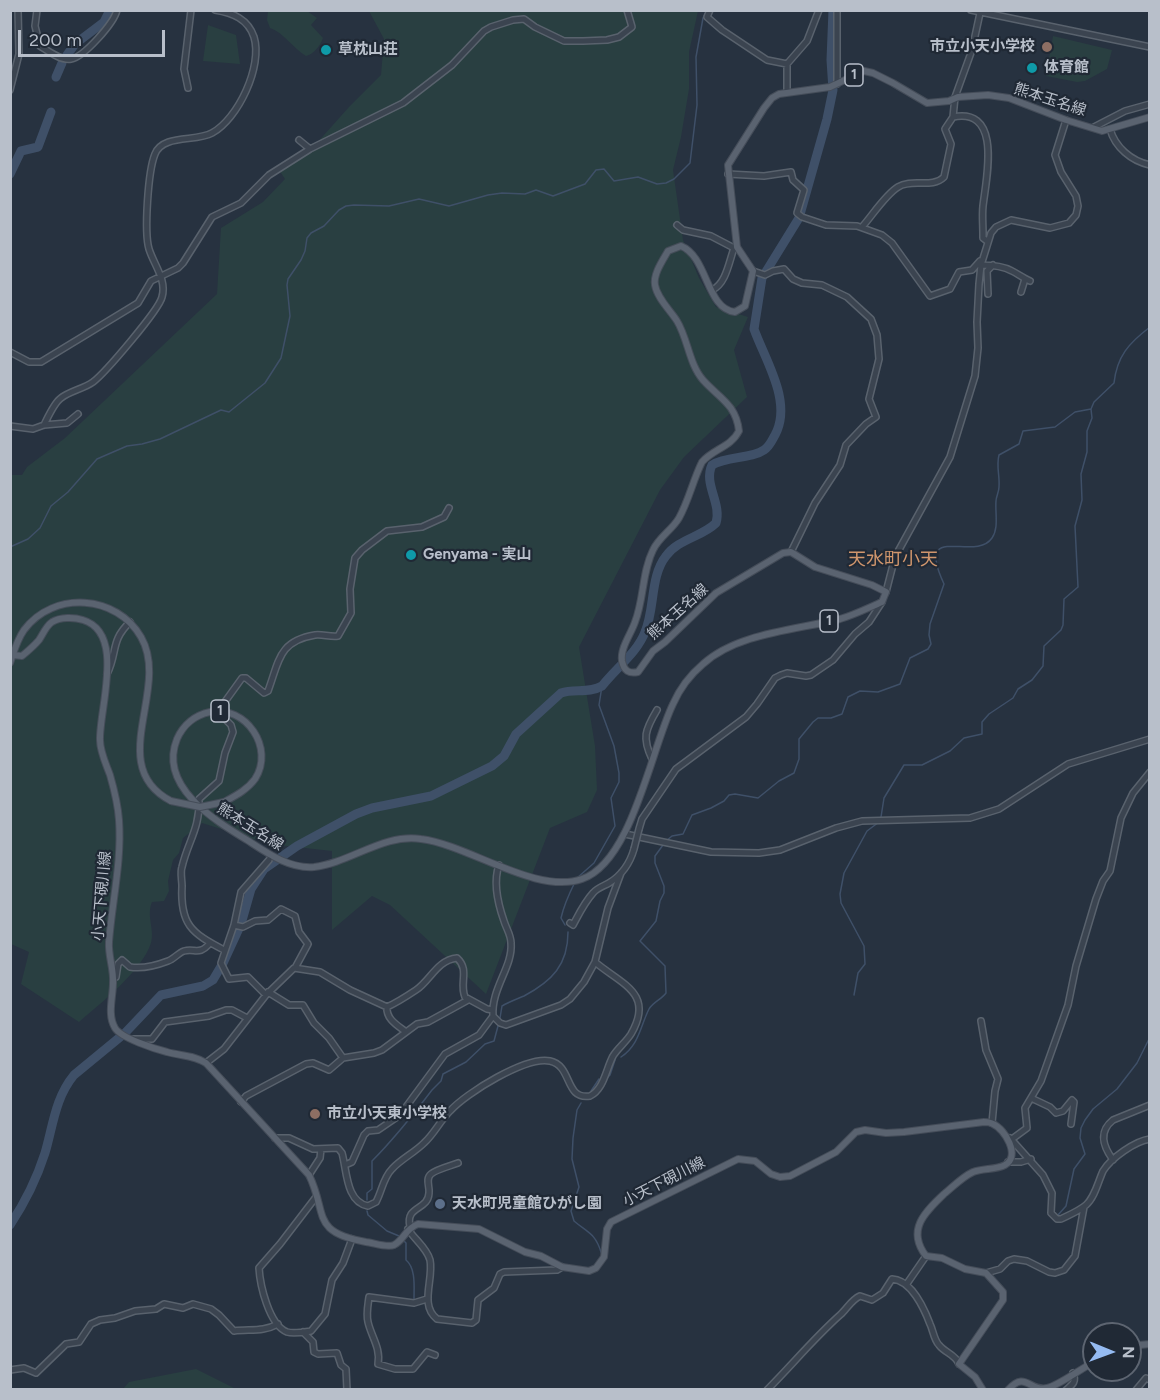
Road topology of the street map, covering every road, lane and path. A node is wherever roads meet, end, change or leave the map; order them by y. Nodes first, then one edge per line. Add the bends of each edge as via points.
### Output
1 (18, 10) edge
2 (36, 10) edge
3 (117, 10) edge
4 (191, 10) edge
5 (215, 10) edge
6 (627, 10) edge
7 (710, 10) edge
8 (819, 10) edge
9 (837, 10) edge
10 (971, 10) edge
11 (979, 12) edge
12 (1149, 47) edge
13 (787, 64) junction
14 (837, 84) junction
15 (188, 88) dead end
16 (10, 90) edge
17 (787, 92) junction
18 (955, 98) junction
19 (1149, 104) edge
20 (953, 117) junction
21 (1149, 117) edge
22 (1066, 120) junction
23 (1094, 127) junction
24 (1110, 129) junction
25 (299, 140) dead end
26 (310, 149) junction
27 (1149, 165) edge
28 (728, 174) junction
29 (677, 225) dead end
30 (862, 227) junction
31 (987, 241) junction
32 (736, 248) junction
33 (984, 257) junction
34 (981, 265) junction
35 (993, 265) junction
36 (753, 271) junction
37 (161, 275) junction
38 (712, 290) junction
39 (1020, 292) dead end
40 (988, 294) dead end
41 (10, 352) edge
42 (78, 414) dead end
43 (44, 425) junction
44 (10, 426) edge
45 (449, 508) dead end
46 (791, 552) junction
47 (886, 592) junction
48 (882, 602) junction
49 (130, 622) junction
50 (13, 655) junction
51 (10, 663) edge
52 (107, 675) junction
53 (223, 707) dead end
54 (657, 710) dead end
55 (223, 717) dead end
56 (1149, 739) edge
57 (652, 759) junction
58 (1149, 772) edge
59 (199, 807) junction
60 (625, 834) junction
61 (269, 857) junction
62 (499, 865) junction
63 (621, 873) junction
64 (570, 923) dead end
65 (238, 926) junction
66 (210, 943) junction
67 (224, 950) junction
68 (595, 962) junction
69 (295, 968) junction
70 (116, 977) dead end
71 (267, 994) junction
72 (468, 1000) junction
73 (387, 1007) junction
74 (496, 1017) junction
75 (247, 1018) junction
76 (981, 1020) dead end
77 (406, 1032) junction
78 (152, 1043) junction
79 (343, 1058) junction
80 (206, 1063) junction
81 (1030, 1098) junction
82 (241, 1102) junction
83 (1149, 1105) edge
84 (992, 1124) junction
85 (1071, 1124) dead end
86 (1009, 1137) junction
87 (275, 1138) junction
88 (1149, 1139) edge
89 (321, 1149) junction
90 (1031, 1159) junction
91 (1113, 1160) junction
92 (1008, 1162) junction
93 (458, 1163) dead end
94 (345, 1166) junction
95 (309, 1175) junction
96 (316, 1197) junction
97 (1084, 1207) junction
98 (409, 1228) junction
99 (352, 1239) junction
100 (926, 1256) junction
101 (562, 1267) junction
102 (1000, 1269) junction
103 (986, 1273) junction
104 (994, 1283) junction
105 (906, 1285) junction
106 (427, 1299) junction
107 (278, 1324) junction
108 (303, 1332) junction
109 (435, 1355) dead end
110 (959, 1364) junction
111 (1082, 1368) edge
112 (10, 1370) edge
113 (1073, 1373) junction
114 (1149, 1380) edge
115 (347, 1389) edge
116 (767, 1389) edge
117 (983, 1389) edge
118 (1008, 1389) edge
119 (1066, 1389) edge
120 (1136, 1389) edge

1 - 16 street via 19,54
2 - 3 street via 40,46 71,59 98,38
4 - 15 street via 184,69
5 - 37 street via 239,17 248,26 256,45 254,70 238,104 215,132 165,143 155,153 146,228 149,249
6 - 26 street via 632,27 607,40 564,41 524,19 491,27 452,65 403,103
7 - 13 street via 707,17 722,30 766,60
8 - 13 street via 807,41
9 - 14 street
10 - 11 street
11 - 12 street
11 - 18 street via 972,50
13 - 17 street
14 - 17 main road, 熊本玉名線 / 1
14 - 18 main road, 熊本玉名線 / 1 via 864,71 927,103
17 - 28 main road, 熊本玉名線 / 1 via 771,98 728,165
18 - 20 street
18 - 22 main road, 熊本玉名線 / 1 via 1009,98
19 - 23 street
20 - 30 street via 945,129 951,144 944,177 934,183 898,187
20 - 31 street via 974,118 985,135 990,159 982,207 983,238
21 - 24 main road, 熊本玉名線 / 1
22 - 23 main road, 熊本玉名線 / 1
22 - 31 street via 1055,155 1076,196 1078,206 1073,221 1050,228 1011,220 996,227
23 - 24 main road, 熊本玉名線 / 1
24 - 27 street via 1114,141 1129,156
25 - 26 street
26 - 37 street via 268,175 241,203 212,217 183,263
28 - 30 street via 764,176 791,172 793,180 804,190 797,213 800,216 826,225
28 - 32 main road, 熊本玉名線 / 1
29 - 32 street
30 - 33 street via 889,240 930,296 951,289 960,272 972,270
31 - 33 street
32 - 36 main road, 熊本玉名線 / 1
32 - 38 street via 724,278
33 - 34 street
34 - 35 street
34 - 47 street via 978,366 951,457 895,557
35 - 39 street via 1028,280
35 - 40 street via 987,271
36 - 38 main road, 熊本玉名線 via 741,310 724,309
36 - 46 street via 763,274 784,269 793,279 822,285 847,297 872,319 877,335 879,359 869,399 876,417 846,445 840,465 815,503
37 - 41 street via 147,285 138,303 49,358 35,363
37 - 43 street via 159,306 94,381 59,398
38 - 46 main road, 熊本玉名線 via 685,248 668,251 655,287 685,336 700,375 730,405 740,431 732,442 702,462 679,518 654,548 623,663 627,672 638,672 653,651 716,593
42 - 43 street via 67,423
43 - 44 street via 33,429
45 - 53 street via 444,517 422,527 387,531 362,550 355,558 351,613 338,636 317,634 296,639 280,655 268,691 264,693 243,678
46 - 47 main road via 815,567
47 - 48 main road
48 - 57 main road, 熊本玉名線 / 1 via 843,618 746,640 708,659 679,691
48 - 63 street, bridge via 833,660 812,675 787,673 775,678 746,717 676,769 642,819 630,860
49 - 50 main road, 熊本玉名線 / 1 via 100,605 64,604 38,616 25,628
49 - 52 street via 120,631
49 - 59 main road, 熊本玉名線 / 1, bridge via 145,644 150,670 140,747 143,772 154,790 179,804 200,807 224,802 247,788 255,778 260,768 258,738 246,722 233,714 211,711 191,720 182,730 174,747 176,772 182,786
50 - 51 main road, 熊本玉名線 / 1
50 - 52 main road, 小天下硯川線 via 22,656 55,620 79,618 95,625 102,634
52 - 78 main road, 小天下硯川線 via 100,737 119,820 109,943 112,1023 122,1035
54 - 57 street via 648,724 645,744
55 - 59 street via 233,732 219,781 199,799
56 - 60 street via 1068,764 984,815 872,820 836,828 769,852 711,852
57 - 60 main road, 熊本玉名線 / 1
58 - 81 street via 1121,818 1110,871 1096,898 1068,1005 1041,1081
59 - 61 main road, 熊本玉名線 / 1
59 - 66 street via 196,829 181,868 182,912 193,930
60 - 62 main road, 熊本玉名線 / 1 via 601,868 581,880 554,882
61 - 62 main road, 熊本玉名線 / 1 via 314,867 400,839 419,838
61 - 65 street via 241,892
62 - 74 street via 498,898 511,950 497,988
63 - 64 street via 594,891 573,925
63 - 68 street
65 - 67 street
65 - 69 street via 270,920 282,908 295,916 299,932 308,944
66 - 67 street
66 - 70 street via 147,969 129,967 122,960
67 - 71 street via 222,966 229,979 250,978
68 - 74 street via 584,982 561,1005 511,1024
68 - 94 street via 631,987 639,1001 632,1033 613,1056 595,1093 578,1096 562,1067 537,1060 496,1077 455,1105 424,1143 391,1170 372,1205 355,1201
69 - 71 street
69 - 73 street via 320,972
71 - 75 street
71 - 79 street via 289,1005 303,1005
72 - 73 street via 463,993 463,966 453,958 435,969 416,990
72 - 74 street
72 - 77 street
73 - 77 street via 389,1018
74 - 94 street via 479,1035 445,1054 400,1115 378,1130 368,1131 352,1162
75 - 78 street via 226,1010 165,1022
75 - 80 street via 224,1049
76 - 84 street via 986,1050 998,1079
77 - 79 street via 374,1053
78 - 80 main road, 小天下硯川線 via 167,1052
79 - 82 street via 329,1070 306,1064
80 - 82 main road
81 - 85 street via 1056,1113 1072,1100
81 - 86 street via 1025,1108 1027,1128
82 - 87 main road
83 - 91 street via 1108,1124 1103,1141
84 - 86 main road
84 - 101 main road, 小天下硯川線 via 856,1132 836,1152 780,1178 755,1161 738,1159 611,1222 604,1257 596,1268 589,1271
86 - 90 street
86 - 92 main road via 1012,1152
87 - 89 street via 285,1137
87 - 95 main road
88 - 91 street
89 - 94 street via 338,1148
89 - 95 street
90 - 92 street
90 - 97 street via 1052,1193 1053,1216 1061,1220
91 - 97 street
92 - 100 main road via 963,1178 924,1214 918,1236
93 - 98 street via 431,1174 428,1199 410,1214
95 - 96 main road
96 - 99 main road via 330,1229
96 - 107 street via 259,1268 264,1297
97 - 102 street via 1075,1256 1064,1270 1049,1272 1014,1259
98 - 99 main road via 394,1245
98 - 101 main road, 小天下硯川線 via 427,1224 479,1229
98 - 106 street via 429,1256
99 - 108 street via 332,1280 325,1314 311,1331
100 - 103 main road
100 - 105 street
101 - 106 street via 504,1272 494,1288 478,1300 476,1320 472,1323 433,1317
102 - 103 street
102 - 104 street
103 - 104 main road
104 - 110 main road via 1003,1292 1003,1300
105 - 110 street via 915,1295 939,1346
105 - 116 street via 892,1279 883,1293 872,1300 860,1296 854,1299
106 - 109 street via 414,1303 369,1297 368,1323 376,1343 378,1364 408,1370 427,1352
107 - 108 street via 288,1332
107 - 112 street via 266,1330 234,1331 219,1315 198,1305 183,1308 164,1304 91,1324 79,1342 66,1344 36,1373 24,1368
108 - 115 street via 312,1342 314,1352 337,1353 346,1369
110 - 117 main road
111 - 113 main road
113 - 118 main road via 1046,1389 1021,1381
113 - 119 street via 1074,1383
114 - 120 street via 1146,1378

